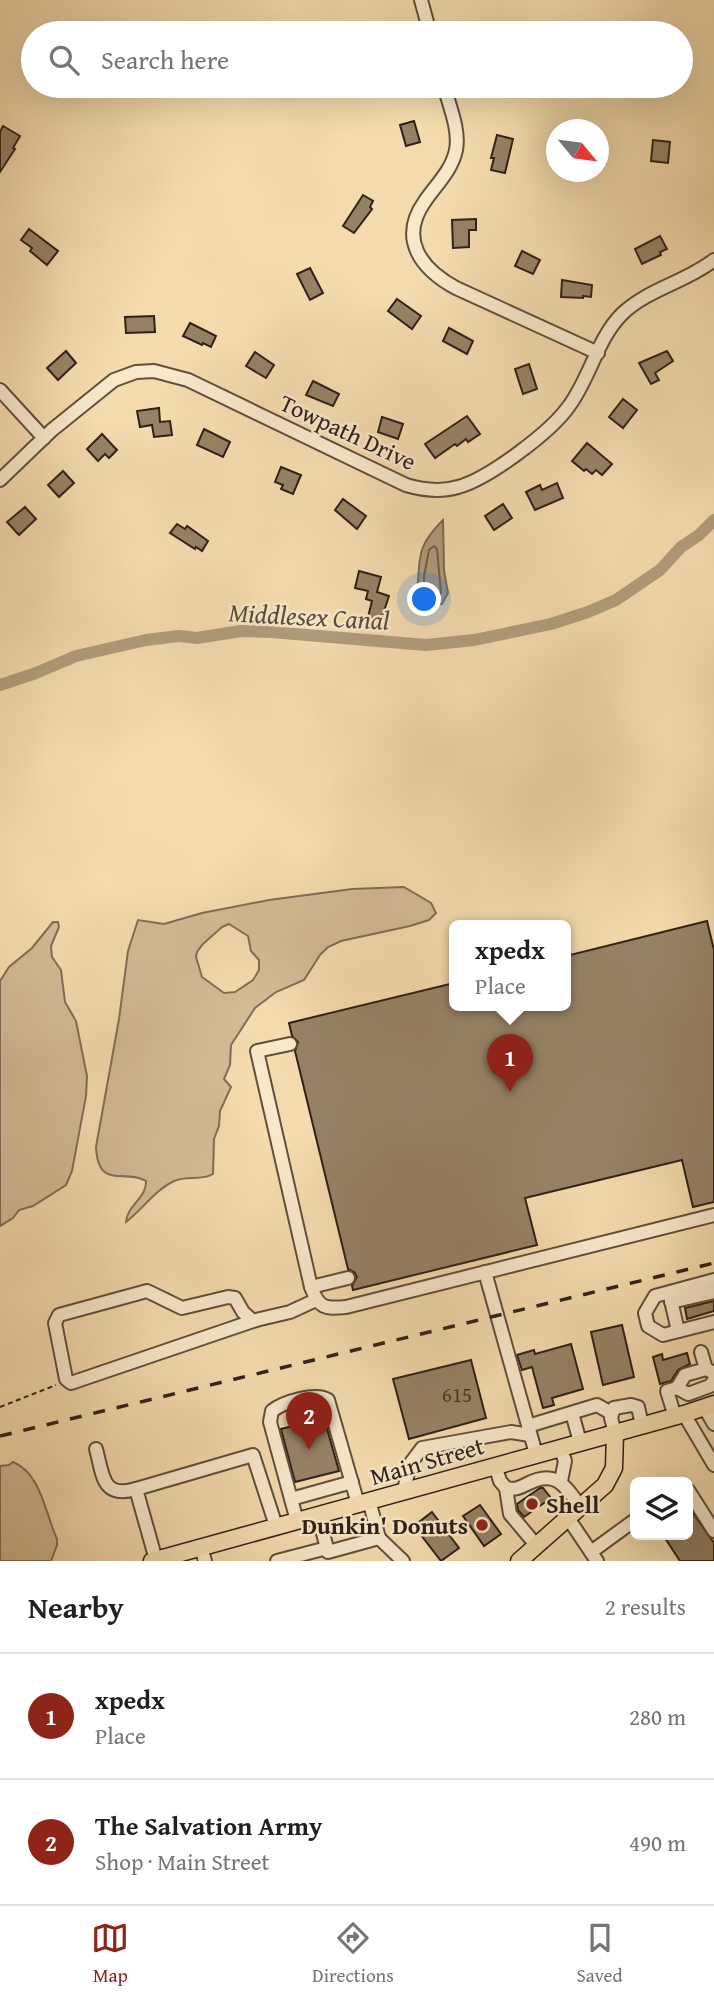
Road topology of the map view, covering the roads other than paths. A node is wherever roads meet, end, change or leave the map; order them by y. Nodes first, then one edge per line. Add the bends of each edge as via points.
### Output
1 (421, 0) edge
2 (427, 21) edge
3 (447, 98) edge
4 (714, 260) edge
5 (598, 353) junction
6 (0, 390) edge
7 (44, 438) junction
8 (0, 480) edge
9 (290, 1044) dead end
10 (714, 1215) edge
11 (485, 1272) junction
12 (348, 1278) dead end
13 (714, 1280) edge
14 (311, 1287) junction
15 (714, 1292) edge
16 (670, 1297) junction
17 (316, 1300) junction
18 (253, 1321) junction
19 (714, 1322) edge
20 (678, 1331) junction
21 (701, 1352) dead end
22 (711, 1374) edge
23 (709, 1405) edge
24 (611, 1412) junction
25 (572, 1413) junction
26 (679, 1415) junction
27 (714, 1424) edge
28 (642, 1426) junction
29 (529, 1430) junction
30 (615, 1433) junction
31 (580, 1442) junction
32 (709, 1443) edge
33 (560, 1447) junction
34 (96, 1449) dead end
35 (536, 1454) junction
36 (495, 1465) junction
37 (714, 1465) edge
38 (561, 1481) junction
39 (352, 1482) junction
40 (136, 1489) junction
41 (506, 1489) junction
42 (404, 1490) junction
43 (693, 1497) edge
44 (291, 1499) junction
45 (363, 1502) junction
46 (581, 1507) junction
47 (318, 1514) junction
48 (568, 1518) junction
49 (297, 1521) junction
50 (630, 1524) edge
51 (276, 1526) junction
52 (714, 1531) edge
53 (379, 1538) junction
54 (536, 1545) junction
55 (329, 1553) edge
56 (203, 1554) edge
57 (594, 1556) edge
58 (154, 1560) edge
59 (401, 1560) edge
60 (277, 1561) edge
61 (519, 1561) edge

1 - 2 street
3 - 5 street via 456,149 415,223 414,244 423,262 456,288
4 - 5 street, Towpath Drive via 623,313
5 - 7 street, Towpath Drive via 576,397 555,422 478,479 450,489 406,485 188,380 154,371 114,380
6 - 7 street
7 - 8 street, Towpath Drive
9 - 14 street via 257,1051
10 - 11 street
11 - 17 street via 345,1307 327,1308
11 - 29 street
12 - 14 street
13 - 16 street
14 - 17 street
15 - 16 street
16 - 20 street
16 - 20 street via 655,1296 645,1313 648,1326 663,1335
17 - 18 street
18 - 18 street via 71,1382 66,1379 55,1323 59,1315 147,1292 182,1308 235,1297
19 - 20 street
21 - 22 street
22 - 26 street via 685,1375 677,1388 667,1391
23 - 26 main road, Main Street
23 - 27 street
24 - 25 street via 597,1405
24 - 28 street via 631,1405 638,1408
24 - 30 street
25 - 29 street
25 - 31 street
26 - 28 main road, Main Street
26 - 32 street
28 - 30 main road, Main Street
29 - 35 street
29 - 42 street via 422,1448 410,1464
30 - 31 main road, Main Street
30 - 46 main road via 611,1477
31 - 33 main road, Main Street
32 - 37 street
33 - 35 main road, Main Street
33 - 38 street via 565,1461
34 - 40 street via 110,1489
35 - 36 main road, Main Street
36 - 41 street
36 - 42 main road, Main Street
38 - 41 street via 537,1478 515,1490
38 - 46 street
39 - 44 street
39 - 44 street via 328,1400 318,1396 279,1406 270,1419
39 - 45 street
40 - 51 street via 253,1455
40 - 58 street
41 - 54 street via 510,1514
42 - 45 main road, Main Street
43 - 52 street
44 - 49 street
45 - 47 main road, Main Street
45 - 53 street
46 - 48 main road
47 - 49 main road, Main Street
47 - 55 street
48 - 54 main road
48 - 57 street
49 - 51 main road, Main Street
50 - 57 street
51 - 56 main road, Main Street
53 - 55 street
53 - 59 street
54 - 61 main road
55 - 60 street
56 - 58 main road, Main Street

